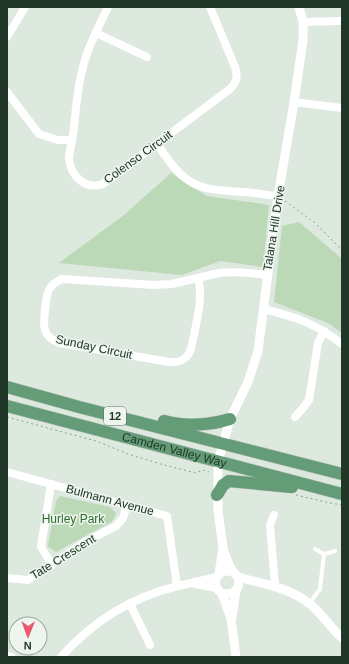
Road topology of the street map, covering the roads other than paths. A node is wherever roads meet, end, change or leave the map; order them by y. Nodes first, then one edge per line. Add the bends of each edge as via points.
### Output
1 (25, 7) edge
2 (108, 7) edge
3 (210, 7) edge
4 (300, 7) edge
5 (342, 21) edge
6 (303, 22) junction
7 (96, 33) junction
8 (7, 37) edge
9 (147, 57) dead end
10 (7, 92) edge
11 (294, 102) junction
12 (342, 108) edge
13 (72, 140) junction
14 (157, 144) junction
15 (278, 196) junction
16 (267, 275) junction
17 (198, 278) junction
18 (263, 309) junction
19 (324, 331) junction
20 (342, 344) edge
21 (7, 387) edge
22 (7, 406) edge
23 (80, 407) junction
24 (295, 417) dead end
25 (230, 419) junction
26 (223, 443) junction
27 (218, 462) junction
28 (7, 472) edge
29 (342, 474) edge
30 (51, 484) junction
31 (342, 494) edge
32 (217, 495) junction
33 (342, 497) edge
34 (127, 504) junction
35 (274, 514) dead end
36 (223, 548) junction
37 (315, 549) dead end
38 (335, 551) dead end
39 (324, 554) junction
40 (52, 564) junction
41 (235, 574) junction
42 (218, 576) junction
43 (7, 578) edge
44 (192, 583) junction
45 (264, 584) junction
46 (177, 586) junction
47 (275, 586) junction
48 (237, 589) junction
49 (220, 590) junction
50 (130, 604) junction
51 (309, 604) junction
52 (231, 619) junction
53 (342, 638) edge
54 (150, 645) dead end
55 (7, 656) edge
56 (11, 657) edge
57 (61, 657) edge
58 (236, 657) edge

1 - 8 street
2 - 7 street, Colenso Circuit
3 - 14 street, Colenso Circuit via 237,73 235,84
4 - 6 street, Talana Hill Drive
5 - 6 street
6 - 11 street, Talana Hill Drive via 303,40
7 - 9 street
7 - 13 street, Colenso Circuit via 81,74
10 - 13 street via 40,134 58,140
11 - 12 street
11 - 15 street, Talana Hill Drive
13 - 14 street, Colenso Circuit via 71,166 81,181 91,187 103,184
14 - 15 street via 177,171 202,187
15 - 16 street, Talana Hill Drive
16 - 17 street, Sunday Circuit via 226,272
16 - 18 street, Talana Hill Drive
17 - 17 street, Sunday Circuit via 200,297 191,349 181,362 60,342 50,338 44,330 47,293 52,284 62,279 154,286
18 - 19 street via 288,314
18 - 25 street, Talana Hill Drive via 254,366
19 - 20 street
19 - 24 street via 318,343 309,400
21 - 23 main road, Camden Valley Way / 12
22 - 27 main road, Camden Valley Way / 12
23 - 25 main road via 105,405 175,424 213,423
23 - 26 main road, Camden Valley Way / 12
25 - 26 street, Talana Hill Drive
26 - 27 street, Talana Hill Drive
26 - 29 main road, Camden Valley Way / 12
27 - 31 main road, Camden Valley Way / 12
27 - 32 street, Talana Hill Drive
28 - 30 street, Bulmann Avenue
30 - 34 street, Bulmann Avenue
30 - 40 street via 41,547
32 - 33 main road via 229,481 290,487
32 - 36 street, Talana Hill Drive
34 - 40 street, Tate Crescent via 123,518 116,526 85,542
34 - 46 street, Bulmann Avenue via 167,516
35 - 47 street via 270,525
36 - 41 street
36 - 42 street
37 - 39 lane
38 - 39 lane
39 - 51 lane via 320,589
40 - 43 street, Tate Crescent via 28,580
41 - 42 street via 225,571
41 - 45 street
41 - 48 street via 239,580
42 - 44 street
42 - 49 street via 216,581
44 - 46 street
44 - 49 street
45 - 47 street
45 - 48 street
46 - 50 street
47 - 51 street via 293,593
48 - 49 street via 229,594
48 - 52 street
49 - 52 street
50 - 54 street
50 - 57 street via 94,625
51 - 53 street
52 - 58 street
55 - 56 street

